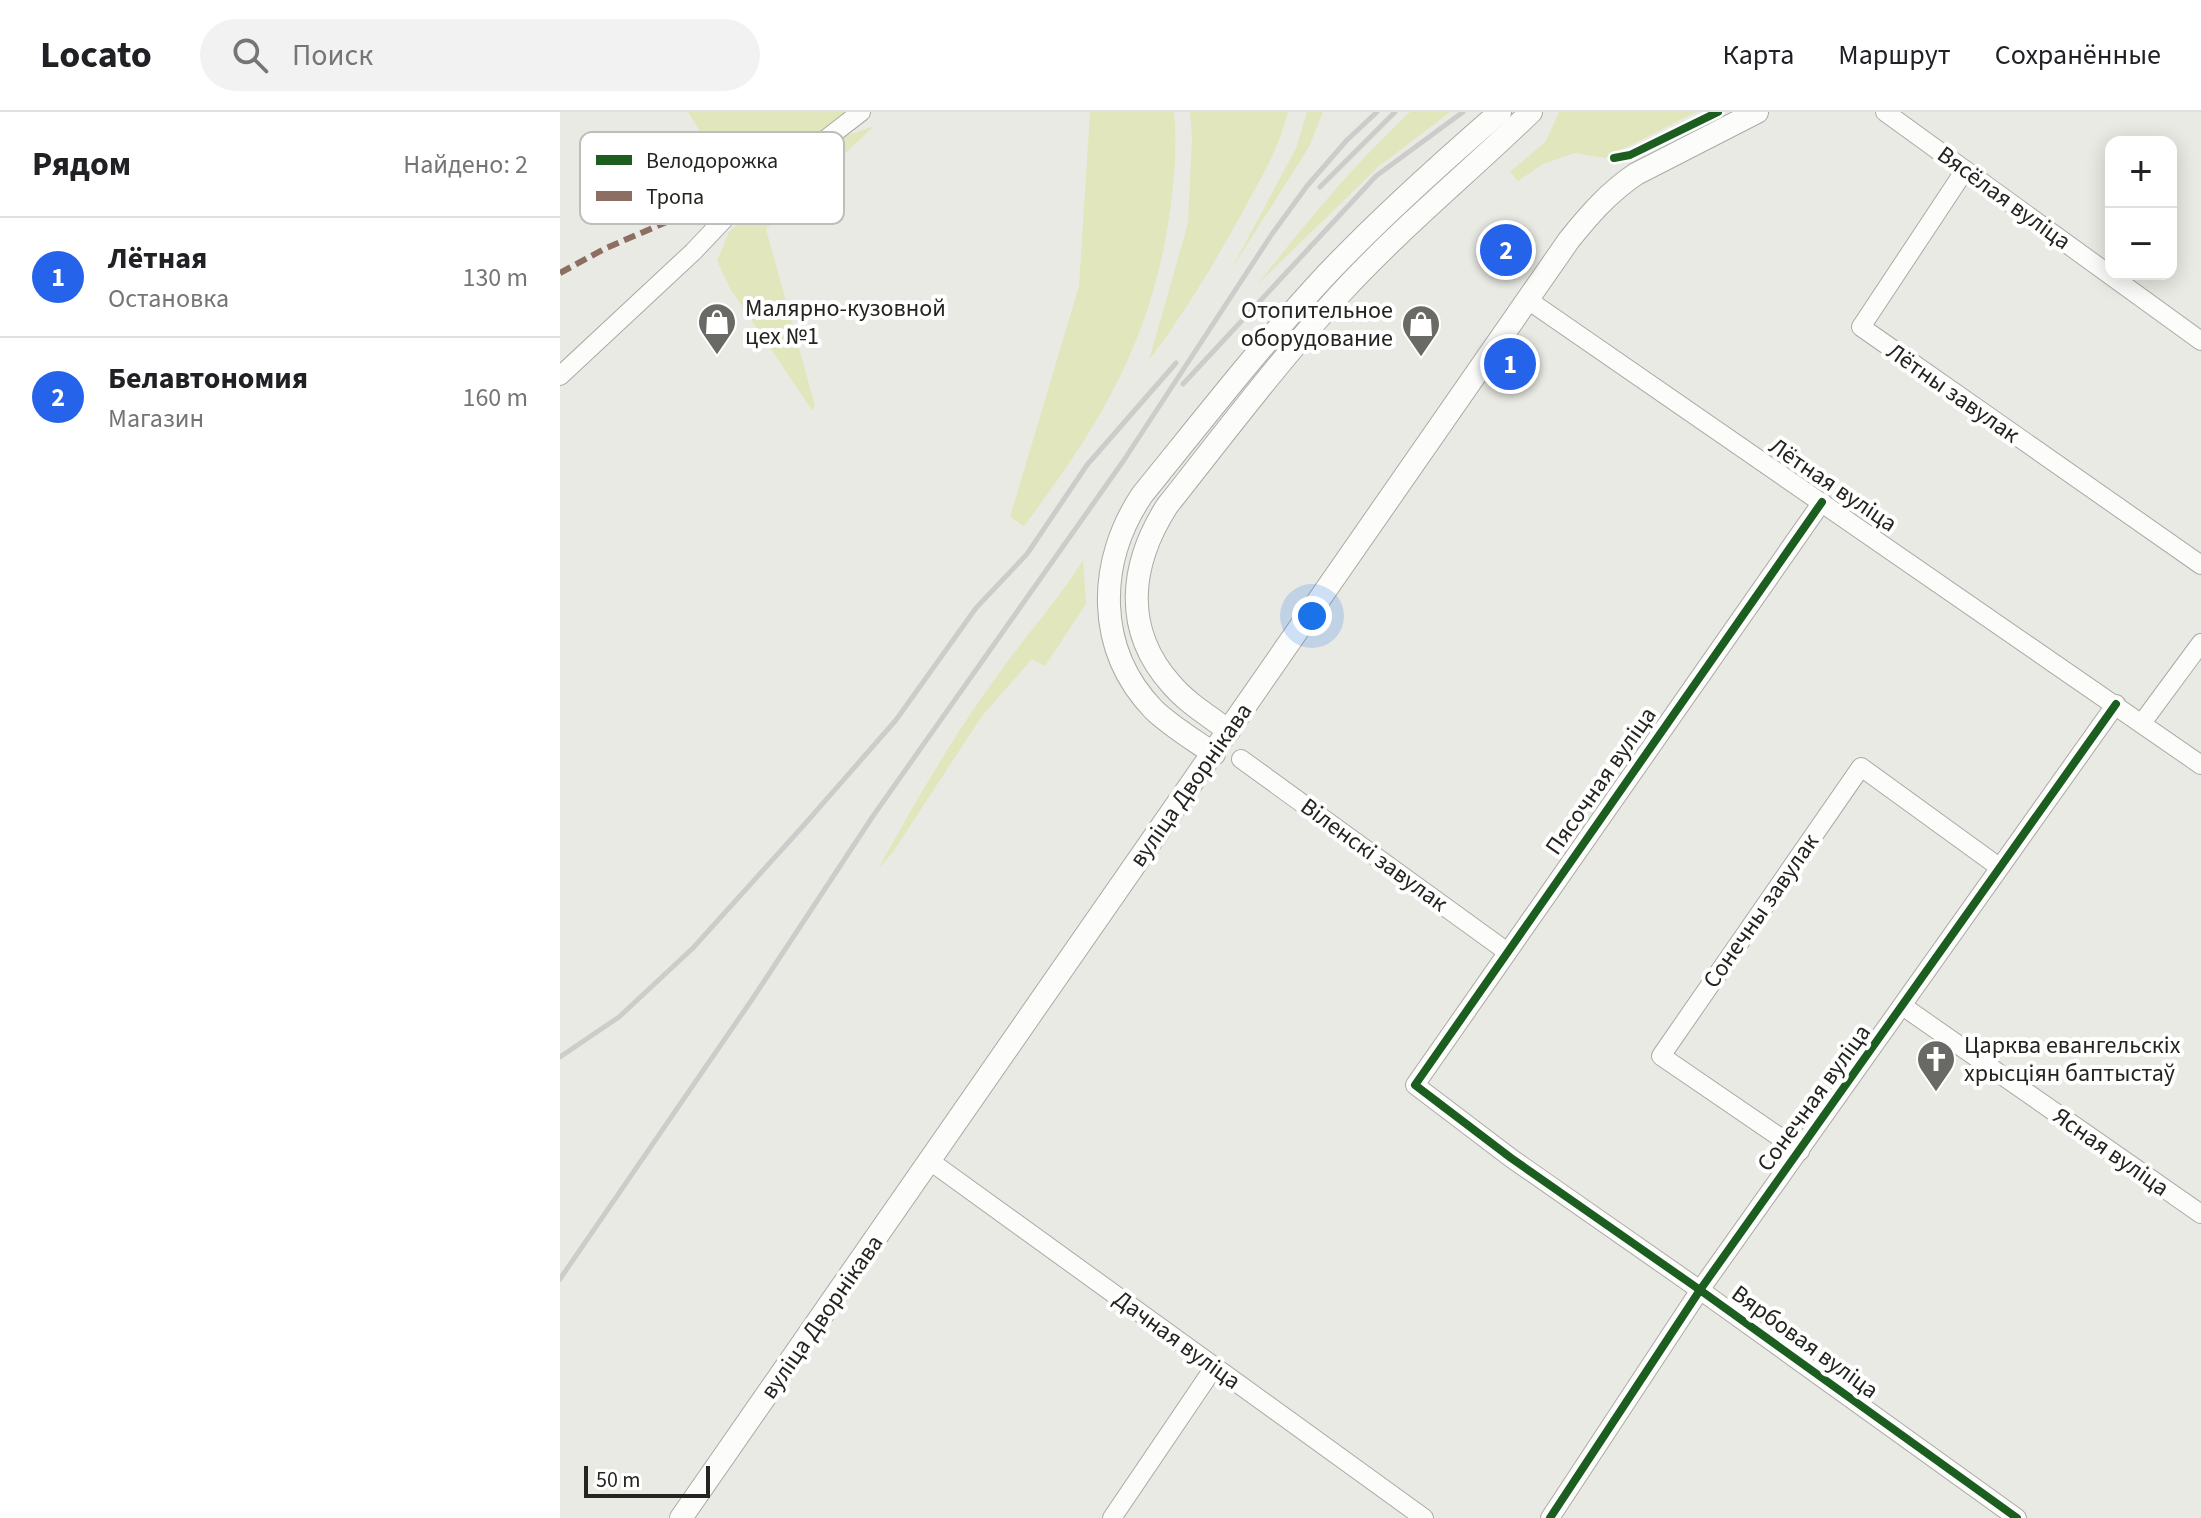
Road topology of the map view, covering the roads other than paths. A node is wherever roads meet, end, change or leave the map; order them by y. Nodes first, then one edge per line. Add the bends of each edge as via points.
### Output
1 (861, 112) edge
2 (1500, 112) edge
3 (1531, 112) edge
4 (1757, 112) edge
5 (1885, 112) edge
6 (835, 132) edge
7 (1965, 170) junction
8 (719, 224) edge
9 (1528, 300) junction
10 (2201, 341) edge
11 (560, 376) edge
12 (1822, 502) junction
13 (2201, 565) edge
14 (2201, 643) edge
15 (2116, 704) junction
16 (2142, 723) junction
17 (1229, 731) junction
18 (1214, 754) junction
19 (1241, 759) dead end
20 (2201, 765) edge
21 (1999, 867) junction
22 (1506, 951) junction
23 (1904, 1007) junction
24 (1415, 1085) joint
25 (1800, 1151) junction
26 (930, 1161) junction
27 (2201, 1214) edge
28 (1700, 1290) junction
29 (1215, 1366) junction
30 (681, 1518) edge
31 (1112, 1518) edge
32 (1424, 1518) edge
33 (1550, 1518) edge
34 (2017, 1518) edge

1 - 6 street
2 - 18 main road via 1325,276 1126,519 1109,572 1112,628 1120,658 1154,709
3 - 17 main road via 1343,292 1292,349 1150,532 1136,585 1143,639 1171,685
4 - 9 main road, вуліца Дворнікава via 1618,186 1569,240
5 - 7 street, Вясёлая вуліца
7 - 10 street, Вясёлая вуліца
7 - 13 street, Лётны завулак via 1861,327
8 - 11 street
9 - 12 street, Лётная вуліца
9 - 17 main road, вуліца Дворнікава
12 - 15 street, Лётная вуліца
12 - 22 street, Пясочная вуліца
14 - 16 street
15 - 16 street, Лётная вуліца
15 - 21 street, Сонечная вуліца
16 - 20 street, Лётная вуліца
17 - 18 main road, вуліца Дворнікава
18 - 26 main road, вуліца Дворнікава
19 - 22 street, Віленскі завулак
21 - 23 street, Сонечная вуліца
21 - 25 street, Сонечны завулак via 1861,767 1661,1056
22 - 24 street, Пясочная вуліца
23 - 25 street, Сонечная вуліца
23 - 27 street, Ясная вуліца
24 - 28 street, Вярбовая вуліца
25 - 28 street, Сонечная вуліца
26 - 29 street, Дачная вуліца
26 - 30 main road, вуліца Дворнікава
28 - 33 street, Сонечная вуліца
28 - 34 street, Вярбовая вуліца
29 - 31 street
29 - 32 street, Дачная вуліца

